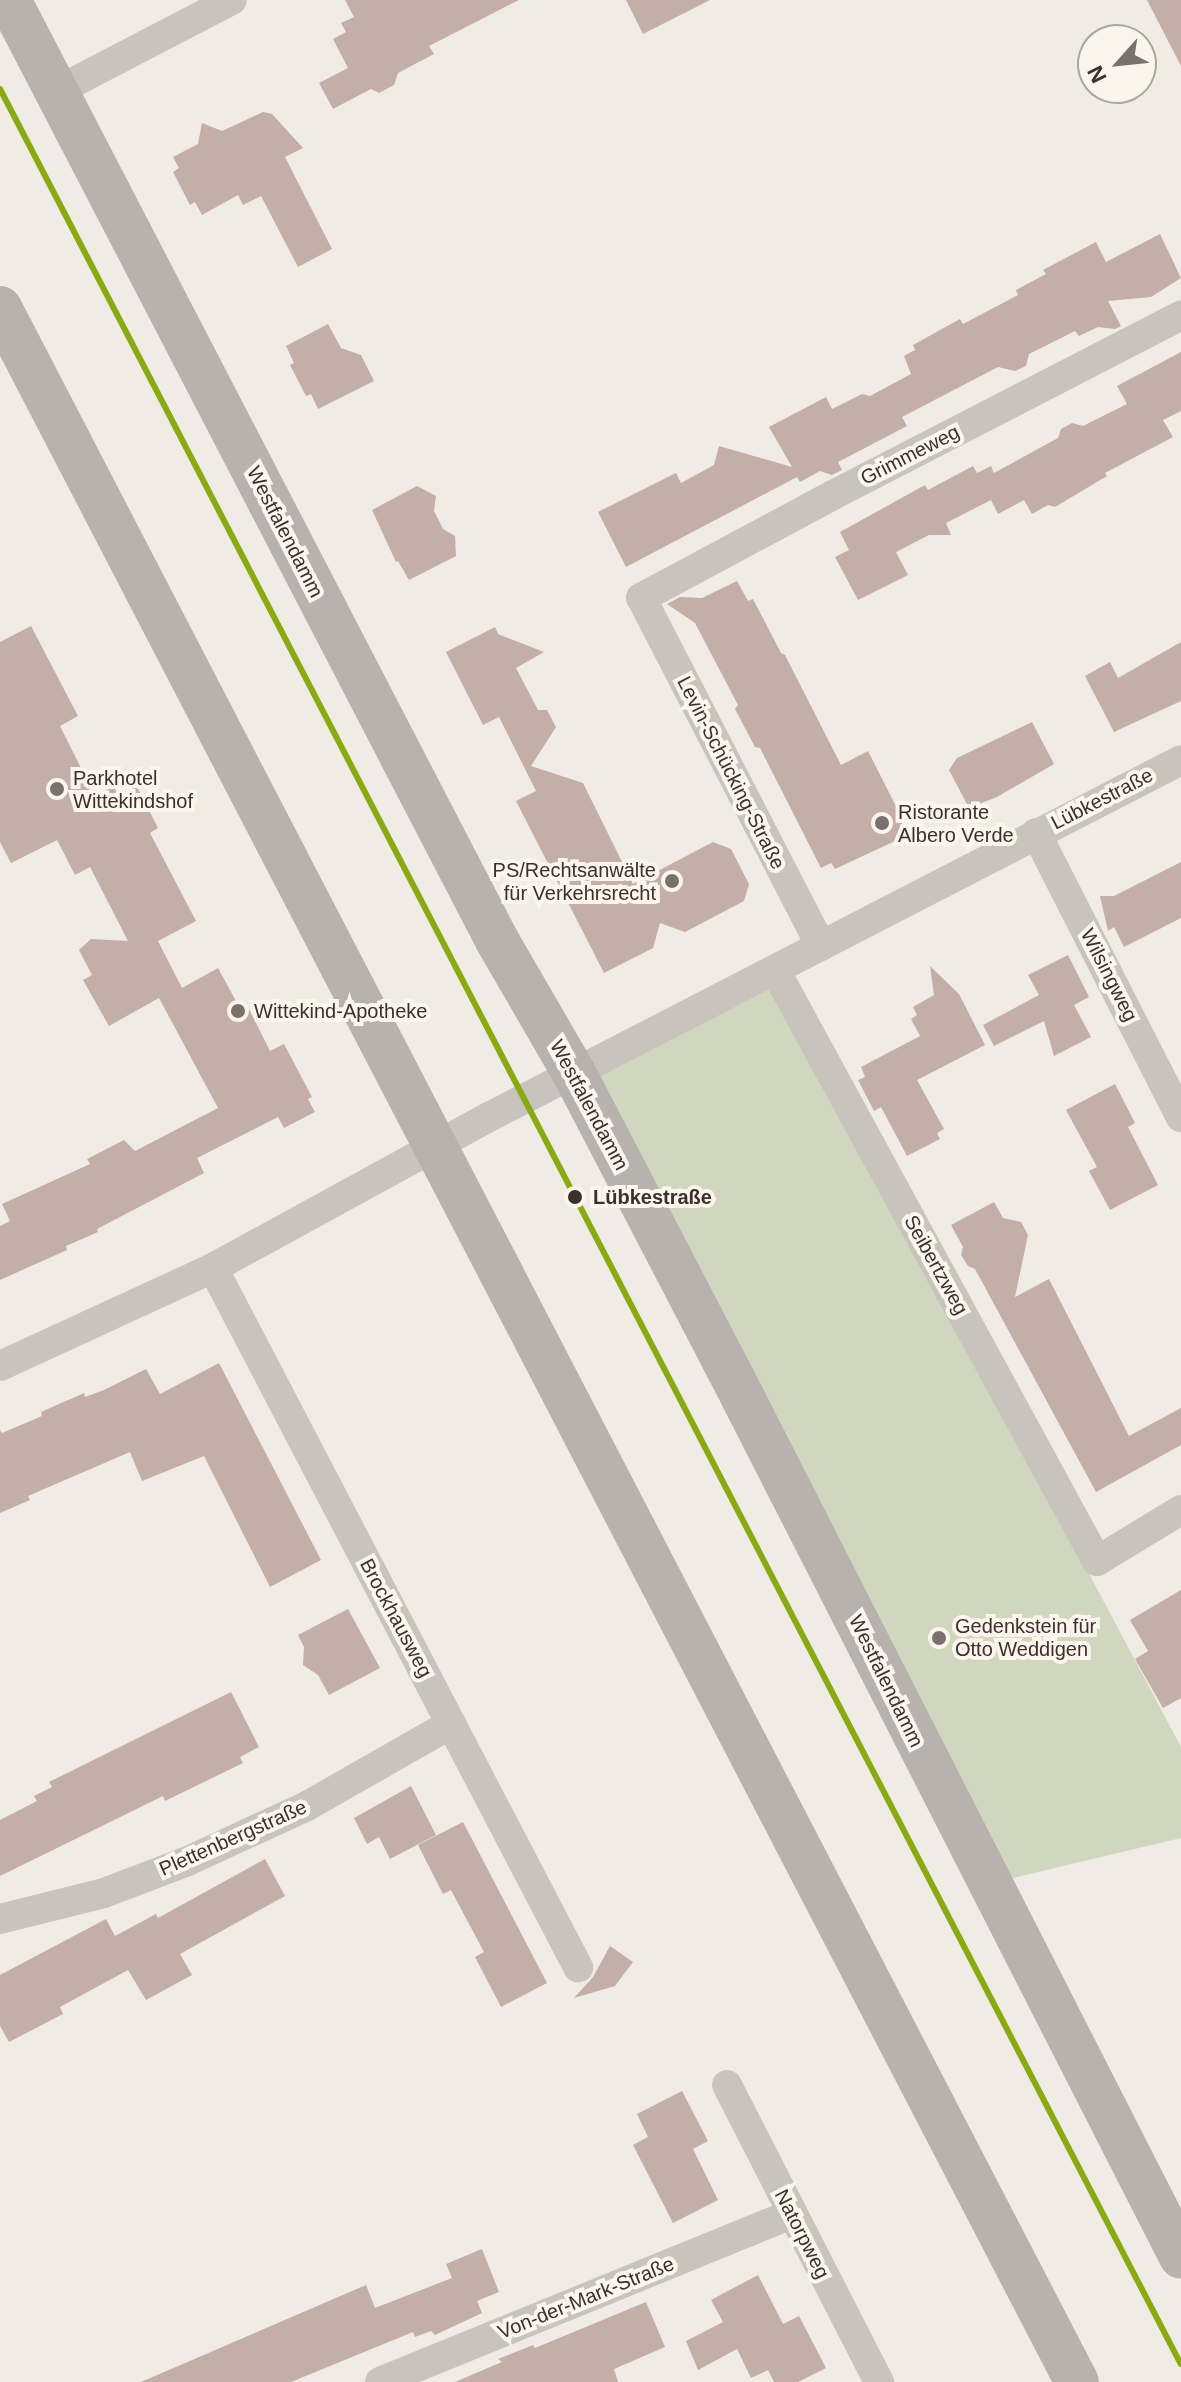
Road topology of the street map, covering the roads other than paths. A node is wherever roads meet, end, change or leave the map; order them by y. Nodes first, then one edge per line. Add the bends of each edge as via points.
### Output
1 (9, 0) edge
2 (232, 0) edge
3 (57, 91) junction
4 (0, 308) edge
5 (1181, 315) edge
6 (641, 598) joint
7 (1181, 760) edge
8 (1036, 833) junction
9 (821, 946) junction
10 (775, 970) junction
11 (574, 1073) junction
12 (1181, 1117) edge
13 (436, 1145) junction
14 (213, 1268) junction
15 (0, 1366) edge
16 (1181, 1510) edge
17 (451, 1724) junction
18 (0, 1919) edge
19 (578, 1967) dead end
20 (727, 2085) dead end
21 (792, 2214) junction
22 (1181, 2257) edge
23 (380, 2382) edge
24 (879, 2382) edge
25 (1077, 2382) edge

1 - 3 main road, Westfalendamm
2 - 3 street
3 - 11 main road, Westfalendamm via 498,942
4 - 13 main road
5 - 6 street, Grimmeweg
6 - 9 street, Levin-Schücking-Straße
7 - 8 street, Lübkestraße
8 - 9 street, Lübkestraße
8 - 12 street, Wilsingweg
9 - 10 street, Lübkestraße
10 - 11 street, Lübkestraße
10 - 16 street, Seibertzweg via 1097,1561
11 - 13 street, Lübkestraße
11 - 22 main road, Westfalendamm
13 - 14 street, Lübkestraße
13 - 25 main road
14 - 15 street, Lübkestraße
14 - 17 street, Brockhausweg
17 - 18 street, Plettenbergstraße via 307,1806 188,1861 104,1893
17 - 19 street, Brockhausweg
20 - 21 street, Natorpweg
21 - 23 street, Von-der-Mark-Straße
21 - 24 street, Natorpweg

